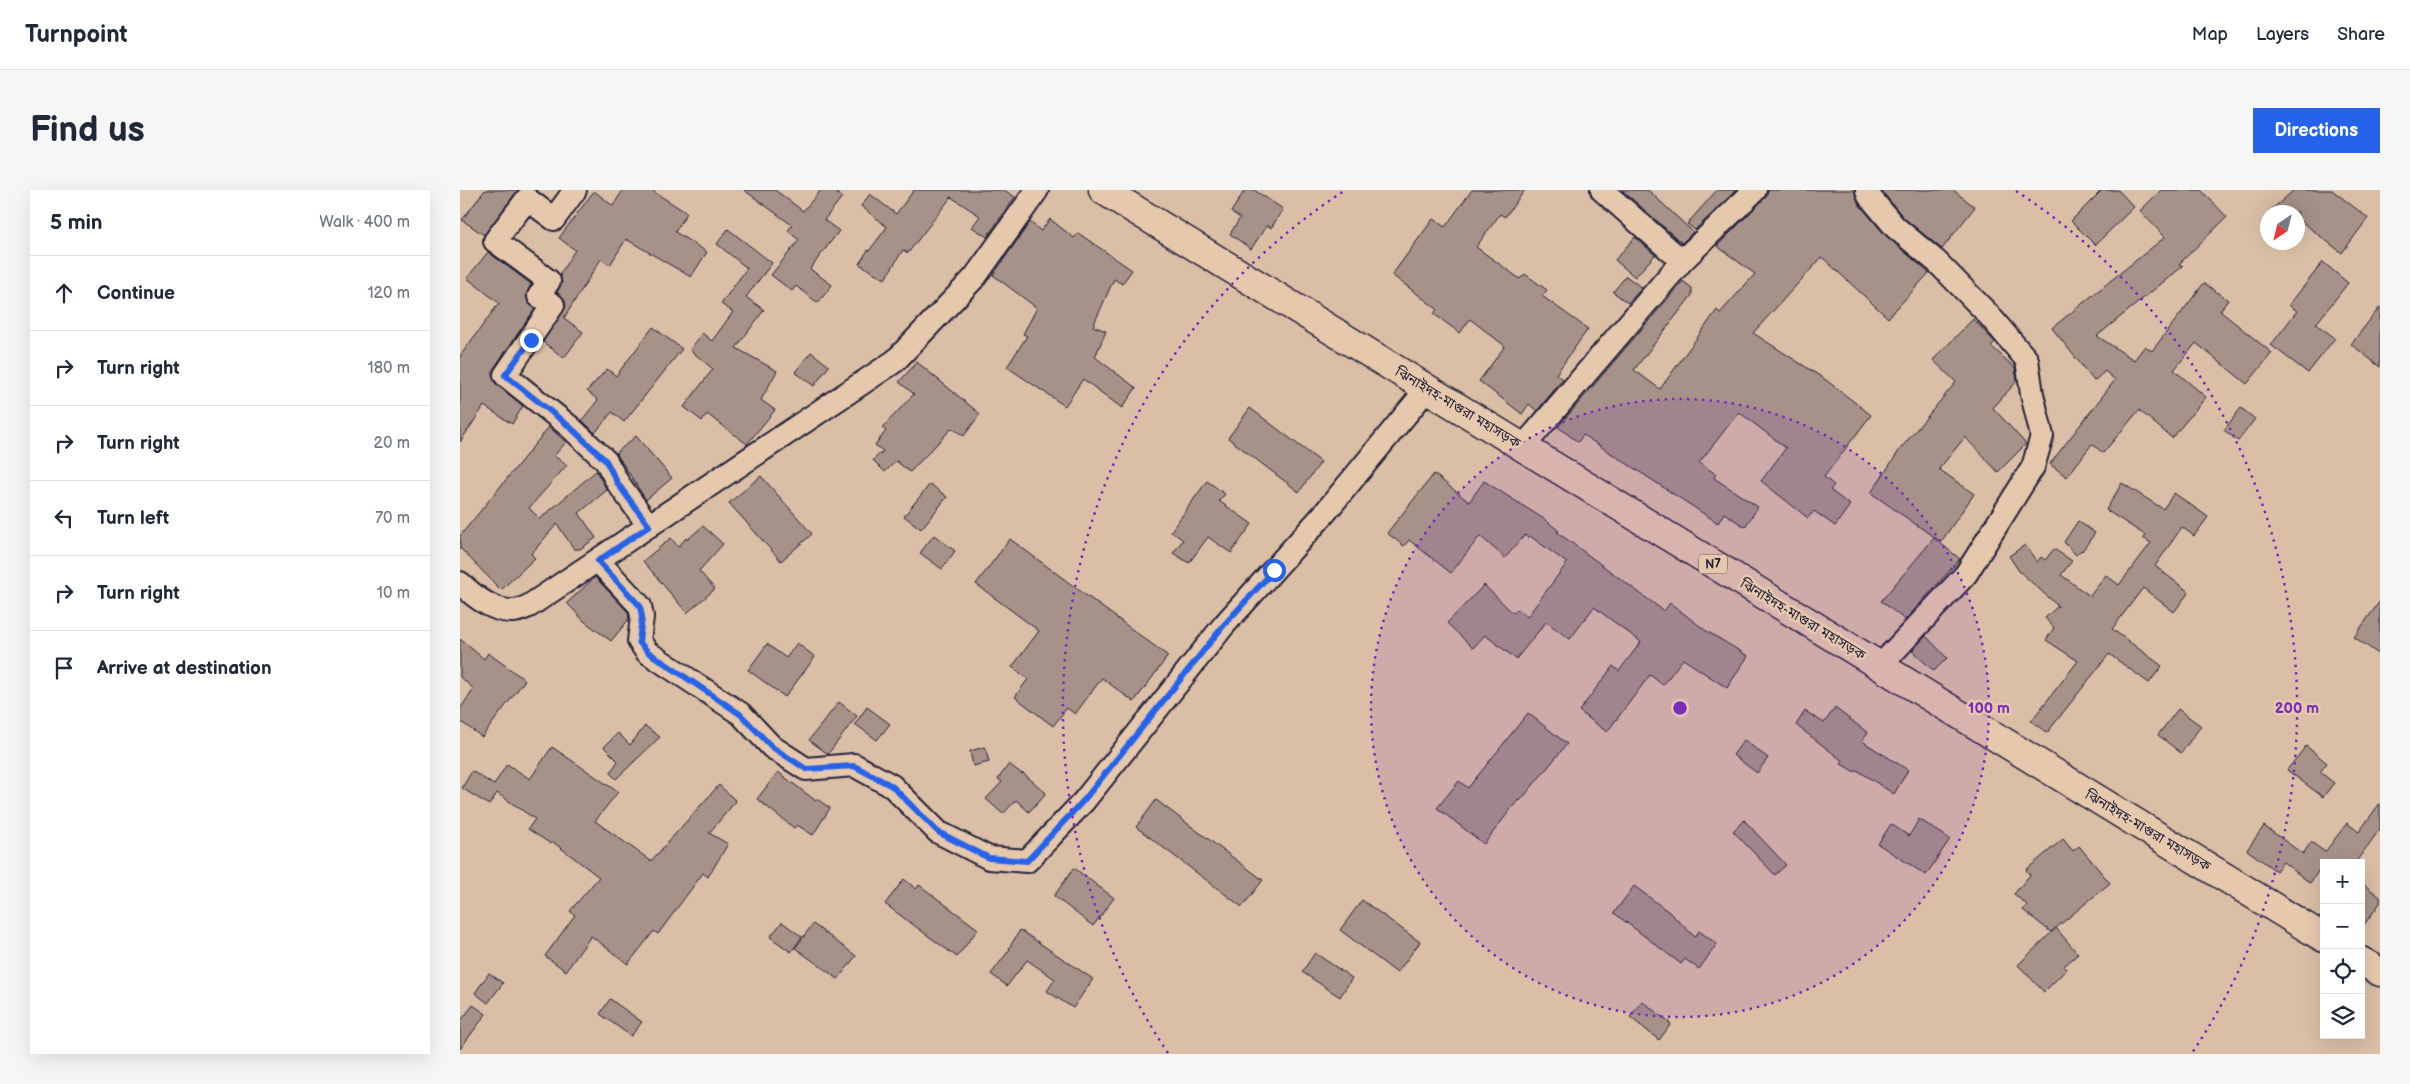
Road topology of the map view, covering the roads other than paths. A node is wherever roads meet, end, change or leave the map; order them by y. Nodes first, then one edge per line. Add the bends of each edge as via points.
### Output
1 (575, 190) edge
2 (1037, 190) edge
3 (1103, 190) edge
4 (1602, 190) edge
5 (1755, 190) edge
6 (1867, 190) edge
7 (1682, 261) junction
8 (1427, 389) junction
9 (1523, 447) junction
10 (649, 526) junction
11 (598, 561) junction
12 (460, 583) edge
13 (1880, 666) junction
14 (2320, 936) edge
15 (2365, 963) edge
16 (2380, 972) edge

1 - 10 street via 554,218 527,199 496,241 550,281 539,296 554,306 505,375 570,427 606,461 618,484
2 - 10 street via 975,277 895,361
3 - 8 highway, ঝিনাইদহ-মাগুরা মহাসড়ক / N7
4 - 7 street
5 - 7 street
6 - 13 street via 1895,227 1937,262 2027,360 2042,436 2033,467 1966,574
7 - 9 street
8 - 9 highway, ঝিনাইদহ-মাগুরা মহাসড়ক / N7
8 - 11 street via 1329,508 1224,625 1084,800 1027,861 989,858 938,832 892,786 854,766 806,769 772,747 740,714 648,652 639,642 640,606
9 - 13 highway, ঝিনাইদহ-মাগুরা মহাসড়ক / N7
10 - 11 street
11 - 12 street via 529,606 514,611 477,599
13 - 14 highway, ঝিনাইদহ-মাগুরা মহাসড়ক / N7
15 - 16 highway

